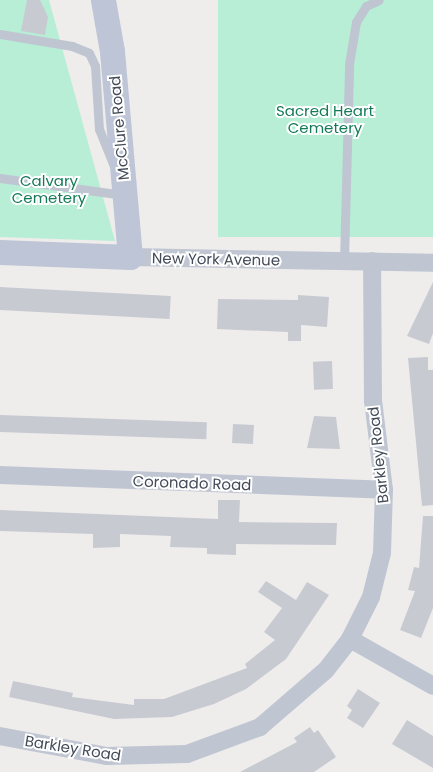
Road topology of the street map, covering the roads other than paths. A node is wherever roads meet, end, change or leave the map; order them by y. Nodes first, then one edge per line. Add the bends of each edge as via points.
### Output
1 (104, 0) edge
2 (379, 0) edge
3 (0, 34) edge
4 (0, 178) edge
5 (125, 195) junction
6 (0, 252) edge
7 (130, 257) junction
8 (344, 261) junction
9 (372, 261) junction
10 (433, 263) edge
11 (0, 475) edge
12 (384, 490) junction
13 (350, 639) junction
14 (433, 686) edge
15 (0, 736) edge

1 - 5 street, McClure Road
2 - 8 lane via 366,6 356,22 349,64
3 - 5 lane via 72,46 89,53 95,66 99,129
4 - 5 lane
5 - 7 street, McClure Road
6 - 7 street, New York Avenue
7 - 8 street, New York Avenue
8 - 9 street, New York Avenue
9 - 10 street, New York Avenue
9 - 12 street, Barkley Road via 373,401
11 - 12 street, Coronado Road
12 - 13 street, Barkley Road via 382,553 371,597
13 - 14 street
13 - 15 street, Barkley Road via 297,698 260,727 187,754 108,756

